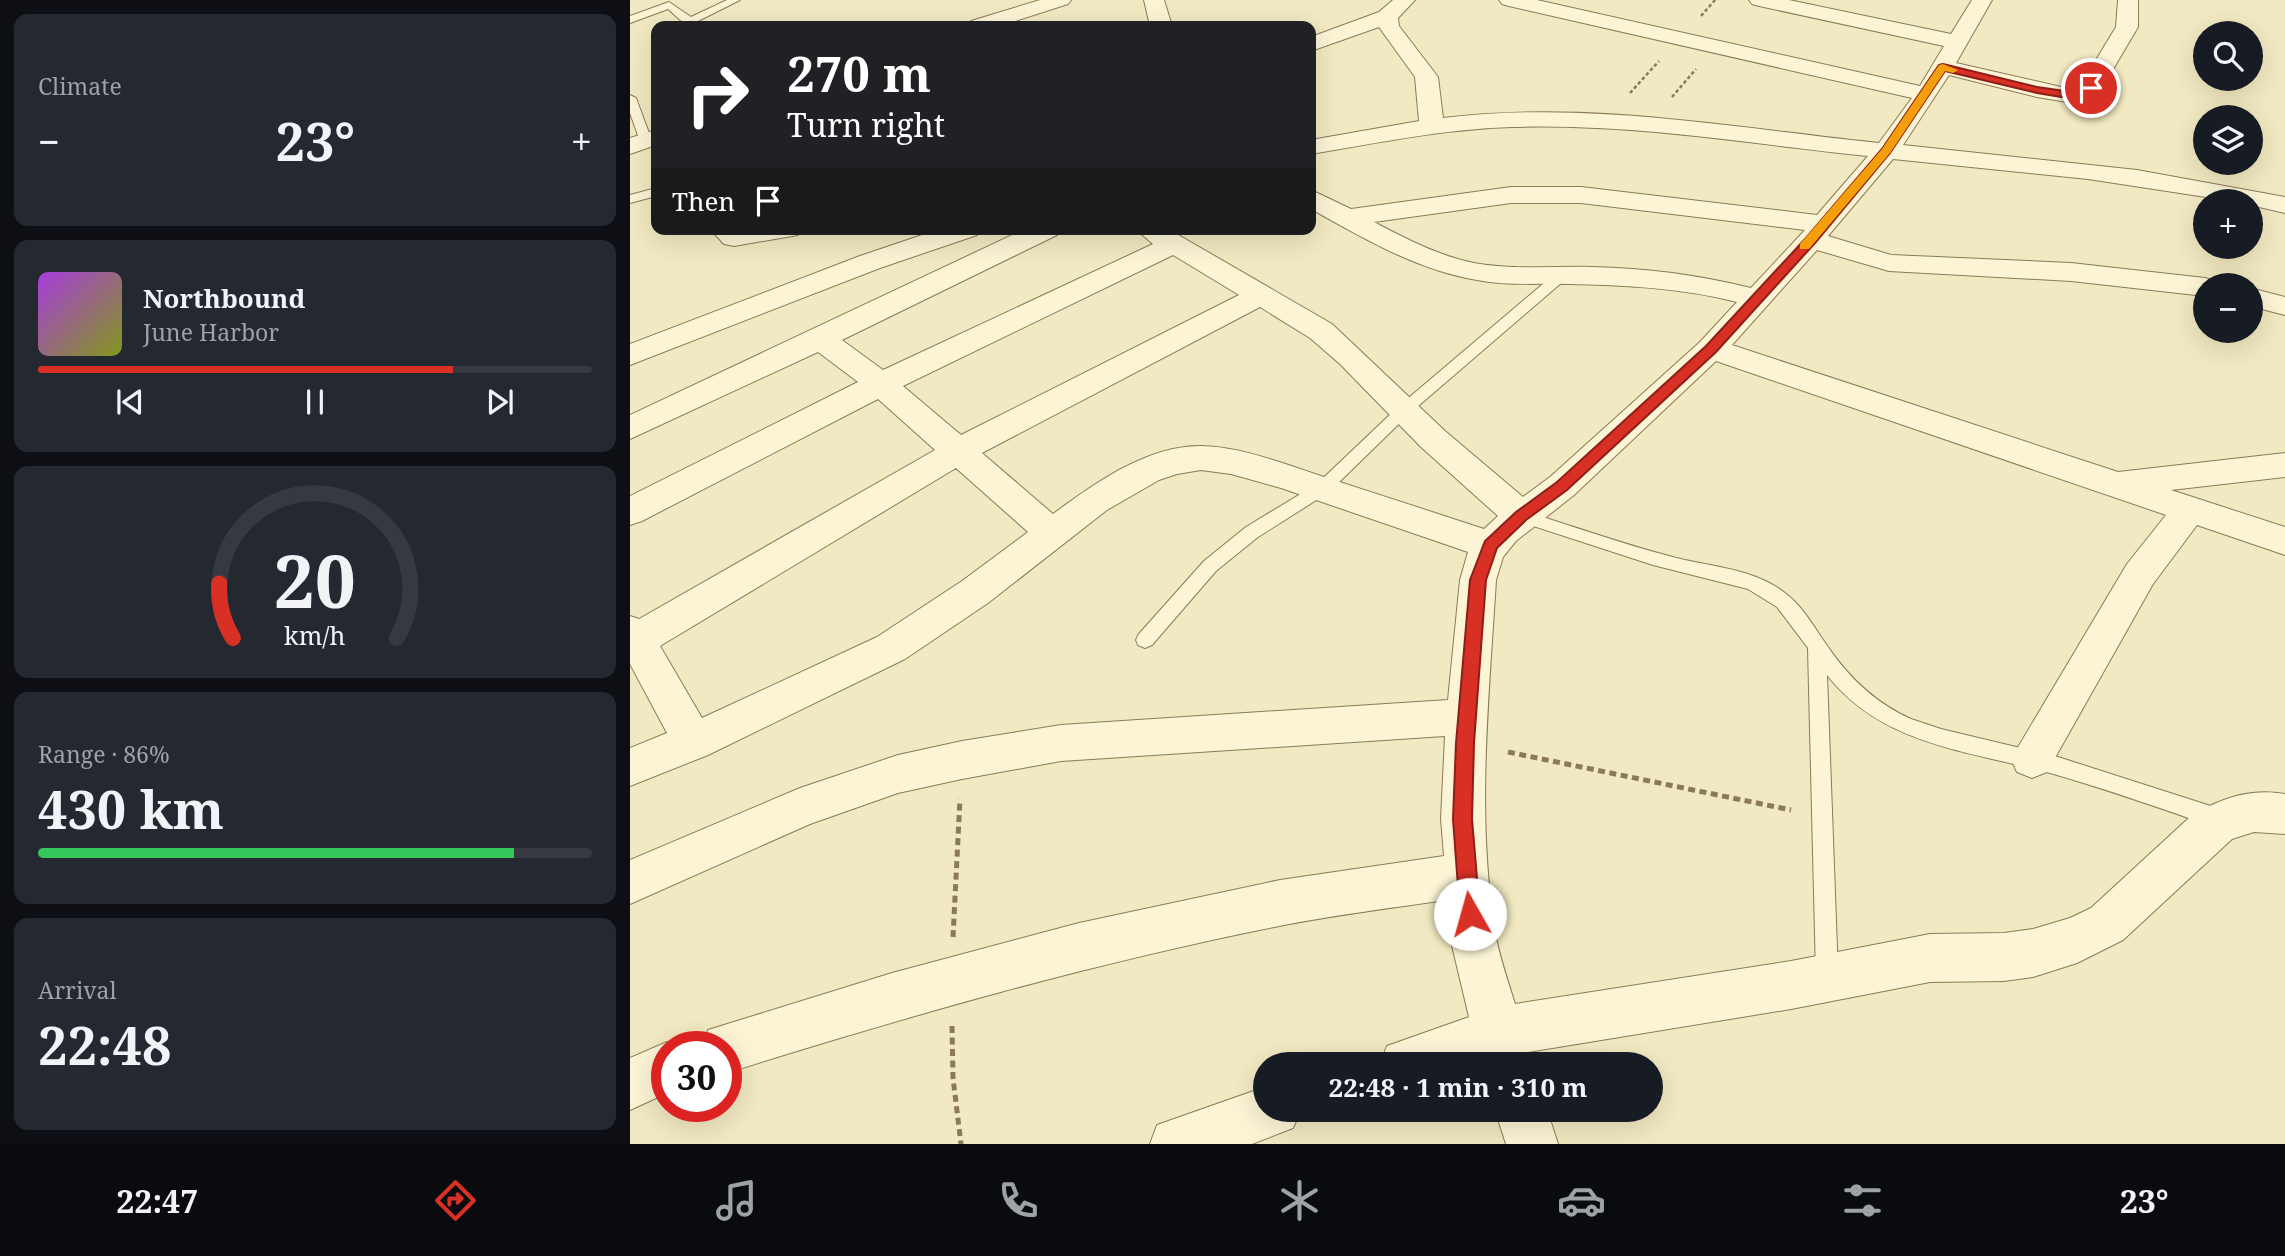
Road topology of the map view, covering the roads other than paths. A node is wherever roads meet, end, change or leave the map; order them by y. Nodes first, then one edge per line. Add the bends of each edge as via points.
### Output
1 (735, 0) edge
2 (1061, 0) edge
3 (1154, 0) edge
4 (1405, 0) edge
5 (1510, 0) edge
6 (1759, 0) edge
7 (1982, 0) edge
8 (2128, 0) edge
9 (1387, 17) junction
10 (630, 20) edge
11 (688, 21) edge
12 (696, 21) edge
13 (995, 21) edge
14 (1160, 21) edge
15 (1316, 42) edge
16 (1958, 42) junction
17 (1943, 67) junction
18 (1927, 94) junction
19 (630, 98) edge
20 (1431, 125) junction
21 (644, 142) edge
22 (1316, 146) edge
23 (1886, 151) junction
24 (651, 193) edge
25 (630, 199) edge
26 (1316, 201) edge
27 (2285, 205) edge
28 (1346, 218) junction
29 (1816, 232) junction
30 (730, 235) edge
31 (752, 235) edge
32 (1034, 235) edge
33 (928, 236) edge
34 (1161, 237) edge
35 (1562, 275) junction
36 (2193, 286) edge
37 (1261, 295) junction
38 (1756, 298) junction
39 (2263, 300) edge
40 (2285, 306) edge
41 (820, 339) junction
42 (1711, 349) junction
43 (630, 355) edge
44 (881, 384) junction
45 (1405, 411) junction
46 (630, 428) edge
47 (959, 451) junction
48 (2285, 465) edge
49 (2116, 484) junction
50 (1323, 488) junction
51 (2190, 509) junction
52 (630, 512) edge
53 (1521, 516) junction
54 (1051, 532) junction
55 (2285, 541) edge
56 (1490, 545) junction
57 (633, 636) edge
58 (1145, 640) dead end
59 (1817, 648) junction
60 (1466, 730) junction
61 (693, 742) junction
62 (2032, 759) junction
63 (630, 767) edge
64 (2285, 814) edge
65 (2224, 820) junction
66 (1465, 875) junction
67 (630, 882) edge
68 (1827, 979) junction
69 (742, 1043) edge
70 (1501, 1048) edge
71 (1477, 1052) edge
72 (651, 1074) edge
73 (630, 1084) edge
74 (1253, 1117) edge
75 (1525, 1122) edge
76 (1175, 1144) edge
77 (1532, 1144) edge

1 - 12 lane
2 - 13 street
3 - 14 street
4 - 9 street
5 - 18 street
6 - 16 street
7 - 16 street
8 - 17 street via 2127,27 2091,88 2073,96
9 - 15 street
9 - 20 street via 1393,36 1424,69 1430,86
10 - 11 lane via 669,5
16 - 17 street
17 - 18 street
18 - 23 street
19 - 21 lane
20 - 22 street
20 - 23 street via 1539,118 1606,120
23 - 27 street via 2122,173
23 - 29 street
24 - 25 lane
26 - 28 street
28 - 29 street via 1511,195 1581,195
28 - 35 street via 1448,264 1491,275
29 - 36 street via 1889,263 2071,272
29 - 38 street
30 - 31 street
32 - 41 street
33 - 43 street
34 - 37 street
34 - 44 street
35 - 38 street via 1670,280
35 - 45 lane
37 - 45 street via 1321,331
37 - 47 street
38 - 42 street
39 - 40 street
41 - 44 street
41 - 46 street
42 - 49 street
42 - 53 street via 1562,486
44 - 47 street
44 - 52 street
45 - 50 lane
45 - 53 street
47 - 54 street
47 - 57 street
48 - 49 street
49 - 51 street
50 - 54 street via 1231,462 1175,461 1147,471
50 - 56 street
50 - 58 lane via 1252,532 1210,566
51 - 55 street
51 - 62 street via 2140,574
53 - 56 street
53 - 59 lane via 1765,589 1786,605
54 - 61 street via 975,592 891,649
56 - 60 street via 1478,580
57 - 61 street
59 - 62 lane via 1855,694 1887,717 1942,739
59 - 68 lane
60 - 66 street
60 - 67 street via 1061,743 962,760 898,774 800,808
61 - 63 street
62 - 65 lane
64 - 65 street via 2248,811
65 - 68 street via 2107,924 2077,939 2024,955 1930,958
66 - 69 street via 1280,904 1079,947
66 - 70 street via 1472,933
68 - 70 street
70 - 71 street
72 - 73 street
74 - 76 street
75 - 77 street

